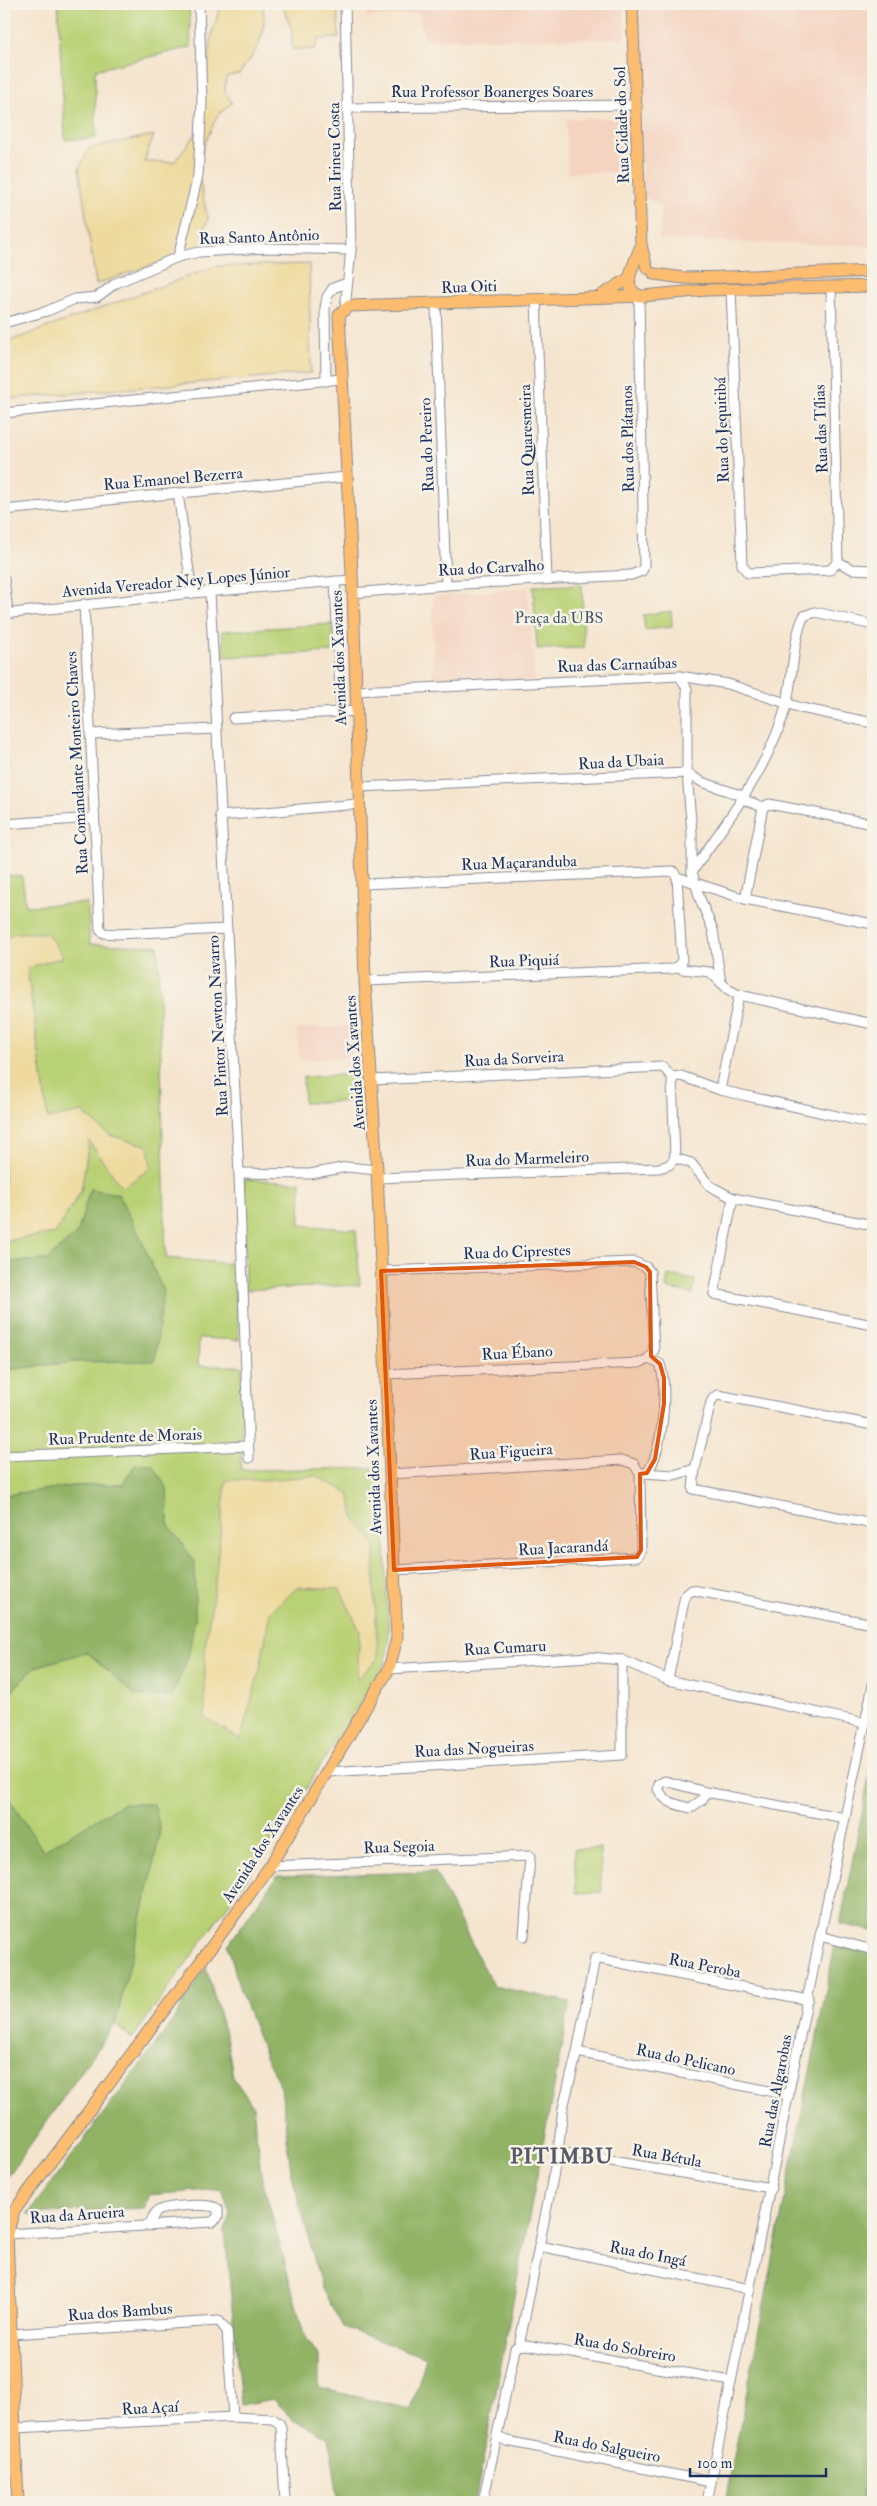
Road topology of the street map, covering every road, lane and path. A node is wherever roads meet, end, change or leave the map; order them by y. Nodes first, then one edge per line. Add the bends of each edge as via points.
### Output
1 (199, 4) edge
2 (345, 4) edge
3 (632, 4) edge
4 (637, 105) junction
5 (348, 108) junction
6 (641, 245) junction
7 (350, 250) junction
8 (178, 257) junction
9 (651, 271) junction
10 (873, 271) edge
11 (629, 277) junction
12 (347, 283) junction
13 (873, 286) edge
14 (831, 288) junction
15 (731, 289) junction
16 (642, 295) junction
17 (600, 296) junction
18 (536, 300) junction
19 (436, 304) junction
20 (343, 310) junction
21 (4, 323) edge
22 (341, 379) junction
23 (326, 381) junction
24 (4, 412) edge
25 (346, 477) junction
26 (178, 493) junction
27 (4, 510) edge
28 (836, 565) junction
29 (873, 570) edge
30 (631, 575) joint
31 (4, 579) edge
32 (547, 579) junction
33 (352, 580) junction
34 (335, 581) junction
35 (446, 584) junction
36 (210, 592) junction
37 (192, 593) junction
38 (352, 593) junction
39 (84, 604) junction
40 (6, 614) edge
41 (873, 625) edge
42 (338, 650) junction
43 (355, 650) junction
44 (355, 675) junction
45 (339, 676) junction
46 (680, 676) junction
47 (356, 691) junction
48 (787, 703) junction
49 (356, 711) junction
50 (340, 712) junction
51 (233, 718) dead end
52 (873, 723) edge
53 (216, 730) junction
54 (90, 734) junction
55 (687, 773) junction
56 (358, 787) junction
57 (743, 796) junction
58 (358, 804) junction
59 (763, 807) junction
60 (220, 816) junction
61 (93, 818) junction
62 (4, 824) edge
63 (873, 824) edge
64 (692, 872) junction
65 (676, 875) junction
66 (694, 882) junction
67 (363, 884) junction
68 (745, 899) junction
69 (873, 924) edge
70 (227, 929) junction
71 (680, 964) junction
72 (365, 981) junction
73 (721, 983) junction
74 (739, 995) junction
75 (873, 1024) edge
76 (672, 1077) junction
77 (372, 1080) junction
78 (720, 1090) junction
79 (873, 1124) edge
80 (675, 1158) junction
81 (239, 1174) junction
82 (377, 1174) junction
83 (733, 1198) junction
84 (873, 1225) edge
85 (381, 1271) junction
86 (873, 1325) edge
87 (648, 1359) junction
88 (386, 1374) junction
89 (873, 1425) edge
90 (248, 1446) junction
91 (4, 1456) edge
92 (249, 1458) dead end
93 (695, 1469) junction
94 (643, 1473) junction
95 (390, 1474) junction
96 (873, 1524) edge
97 (394, 1570) junction
98 (873, 1624) edge
99 (622, 1660) junction
100 (390, 1669) junction
101 (668, 1680) junction
102 (873, 1685) edge
103 (865, 1723) junction
104 (327, 1772) junction
105 (706, 1792) junction
106 (845, 1818) junction
107 (270, 1866) junction
108 (524, 1936) dead end
109 (820, 1936) junction
110 (873, 1950) edge
111 (809, 2000) junction
112 (577, 2052) junction
113 (790, 2095) junction
114 (558, 2152) junction
115 (771, 2188) junction
116 (150, 2224) junction
117 (7, 2234) junction
118 (540, 2246) junction
119 (750, 2289) junction
120 (11, 2334) junction
121 (517, 2348) junction
122 (731, 2381) junction
123 (233, 2417) junction
124 (15, 2428) junction
125 (497, 2437) junction
126 (711, 2482) junction
127 (873, 2489) edge
128 (18, 2502) edge
129 (285, 2502) edge
130 (483, 2502) edge
131 (707, 2502) edge
132 (871, 2502) edge

1 - 8 street via 202,102 198,176
2 - 5 street, Rua Irineu Costa
3 - 4 main road, Rua Cidade do Sol
4 - 5 street, Rua Professor Boanerges Soares
4 - 6 main road, Rua Cidade do Sol
5 - 7 street, Rua Irineu Costa
6 - 9 main road, Rua Cidade do Sol
6 - 11 main road, Rua Cidade do Sol
7 - 8 street, Rua Santo Antônio via 226,249
7 - 12 street, Rua Irineu Costa
8 - 21 street, Rua Santo Antônio via 116,283 97,297 75,299
9 - 10 main road via 697,278
9 - 11 main road via 641,268
9 - 16 main road via 655,289
11 - 16 main road via 631,290
11 - 17 main road, Rua Oiti
12 - 20 street, Rua Irineu Costa
12 - 23 street via 333,288 326,302
13 - 14 main road, Rua Oiti
14 - 15 main road, Rua Oiti
14 - 28 street, Rua das Tílias
15 - 16 main road, Rua Oiti
15 - 28 street, Rua do Jequitibá via 743,568 748,573
16 - 17 main road, Rua Oiti
16 - 30 street, Rua dos Plátanos via 644,566
17 - 18 main road, Rua Oiti
18 - 19 main road, Rua Oiti
18 - 32 street, Rua Quaresmeira
19 - 20 main road, Rua Oiti via 349,306
19 - 35 street, Rua do Pereiro
20 - 22 main road, Avenida dos Xavantes via 338,319
22 - 23 street
22 - 25 main road, Avenida dos Xavantes
23 - 24 street
25 - 26 street, Rua Emanoel Bezerra
25 - 33 main road, Avenida dos Xavantes
26 - 27 street, Rua Emanoel Bezerra
26 - 37 street
28 - 29 street
30 - 32 street, Rua do Carvalho
31 - 40 street
32 - 35 street, Rua do Carvalho
33 - 34 street, Avenida Vereador Ney Lopes Júnior
33 - 38 main road, Avenida dos Xavantes
34 - 36 street, Avenida Vereador Ney Lopes Júnior
34 - 42 street, Avenida dos Xavantes
35 - 38 street, Rua do Carvalho
36 - 37 street, Avenida Vereador Ney Lopes Júnior
36 - 53 street, Rua Pintor Newton Navarro
37 - 39 street, Avenida Vereador Ney Lopes Júnior
38 - 43 main road, Avenida dos Xavantes
39 - 40 street, Avenida Vereador Ney Lopes Júnior
39 - 54 street, Rua Comandante Monteiro Chaves
41 - 48 street via 816,612 804,616
42 - 43 street
42 - 45 street, Avenida dos Xavantes
43 - 44 main road, Avenida dos Xavantes
44 - 45 street
44 - 47 main road, Avenida dos Xavantes
45 - 50 street, Avenida dos Xavantes
46 - 47 street, Rua das Carnaúbas
46 - 48 street, Rua das Carnaúbas via 728,684
46 - 55 street via 687,689
47 - 49 main road, Avenida dos Xavantes
48 - 52 street, Rua das Carnaúbas
48 - 57 street via 774,742
49 - 50 street
49 - 56 main road, Avenida dos Xavantes
50 - 51 street
53 - 54 street
53 - 60 street, Rua Pintor Newton Navarro
54 - 61 street, Rua Comandante Monteiro Chaves
55 - 56 street, Rua da Ubaia
55 - 57 street, Rua da Ubaia via 702,782
55 - 64 street
56 - 58 main road, Avenida dos Xavantes
57 - 59 street, Rua da Ubaia
57 - 64 street
58 - 60 street
58 - 67 main road, Avenida dos Xavantes
59 - 63 street, Rua da Ubaia via 769,804
59 - 68 street
60 - 70 street, Rua Pintor Newton Navarro
61 - 62 street
61 - 70 street, Rua Comandante Monteiro Chaves via 100,930 109,934
64 - 66 street
65 - 66 street, Rua Maçaranduba
65 - 67 street, Rua Maçaranduba via 673,871
65 - 71 street
66 - 68 street, Rua Maçaranduba
66 - 73 street via 714,930
67 - 72 main road, Avenida dos Xavantes
68 - 69 street
70 - 81 street, Rua Pintor Newton Navarro
71 - 72 street, Rua Piquiá via 672,969
71 - 73 street, Rua Piquiá via 686,970 705,970
72 - 77 main road, Avenida dos Xavantes
73 - 74 street, Rua Piquiá
74 - 75 street
74 - 78 street
76 - 77 street, Rua da Sorveira via 658,1065
76 - 78 street via 682,1076
76 - 80 street
77 - 82 main road, Avenida dos Xavantes
78 - 79 street
80 - 82 street, Rua do Marmeleiro via 669,1165 659,1168
80 - 83 street via 691,1163 710,1186
81 - 82 street, Rua do Marmeleiro via 310,1174 347,1167
81 - 90 street, Rua Pintor Newton Navarro
82 - 85 main road, Avenida dos Xavantes
83 - 84 street
83 - 86 street via 714,1294
85 - 87 street, Rua do Ciprestes via 641,1264 650,1272 654,1350
85 - 88 main road, Avenida dos Xavantes
87 - 88 street, Rua Ébano
87 - 94 street via 660,1364 664,1378 664,1404 655,1459
88 - 95 main road, Avenida dos Xavantes
89 - 93 street via 723,1395 714,1397
90 - 91 street, Rua Prudente de Morais
90 - 92 street, Rua Pintor Newton Navarro
93 - 94 street via 674,1475
93 - 96 street via 693,1489
94 - 95 street, Rua Figueira via 634,1464 622,1460
94 - 97 street, Rua Jacarandá via 641,1550 637,1557
95 - 97 main road, Avenida dos Xavantes
97 - 100 main road, Avenida dos Xavantes via 397,1638
98 - 101 street via 692,1590 685,1596
99 - 100 street, Rua Cumaru via 590,1657
99 - 101 street, Rua Cumaru
99 - 104 street, Rua das Nogueiras via 622,1755
100 - 104 main road, Avenida dos Xavantes
101 - 103 street
102 - 103 street, Rua das Algarobas
103 - 106 street, Rua das Algarobas
104 - 107 main road, Avenida dos Xavantes
105 - 105 street via 665,1781 659,1784 658,1789 662,1798 670,1803 690,1808
105 - 106 street
106 - 109 street, Rua das Algarobas
107 - 108 street, Rua Segoia via 530,1856
107 - 117 main road, Avenida dos Xavantes via 30,2187 14,2211
109 - 110 street
109 - 111 street, Rua das Algarobas
111 - 112 street, Rua Peroba via 595,1958
111 - 113 street, Rua das Algarobas
112 - 113 street, Rua do Pelicano
112 - 114 street via 563,2108
113 - 115 street, Rua das Algarobas
114 - 115 street, Rua Bétula
114 - 118 street
115 - 119 street, Rua das Algarobas
116 - 116 street, Rua da Arueira via 154,2214 165,2208 210,2205 218,2209 218,2217 212,2222
116 - 117 street, Rua da Arueira
117 - 120 main road, Avenida dos Xavantes
118 - 119 street, Rua do Ingá
118 - 121 street
119 - 122 street, Rua das Algarobas
120 - 123 street, Rua dos Bambus via 219,2322 227,2331
120 - 124 main road, Avenida dos Xavantes
121 - 122 street, Rua do Sobreiro via 526,2345
121 - 125 street
122 - 126 street, Rua das Algarobas
123 - 124 street, Rua Açaí
123 - 129 street, Rua Açaí via 273,2418 279,2423
124 - 128 main road, Avenida dos Xavantes
125 - 126 street, Rua do Salgueiro
125 - 130 street
126 - 131 street, Rua das Algarobas
127 - 132 street

